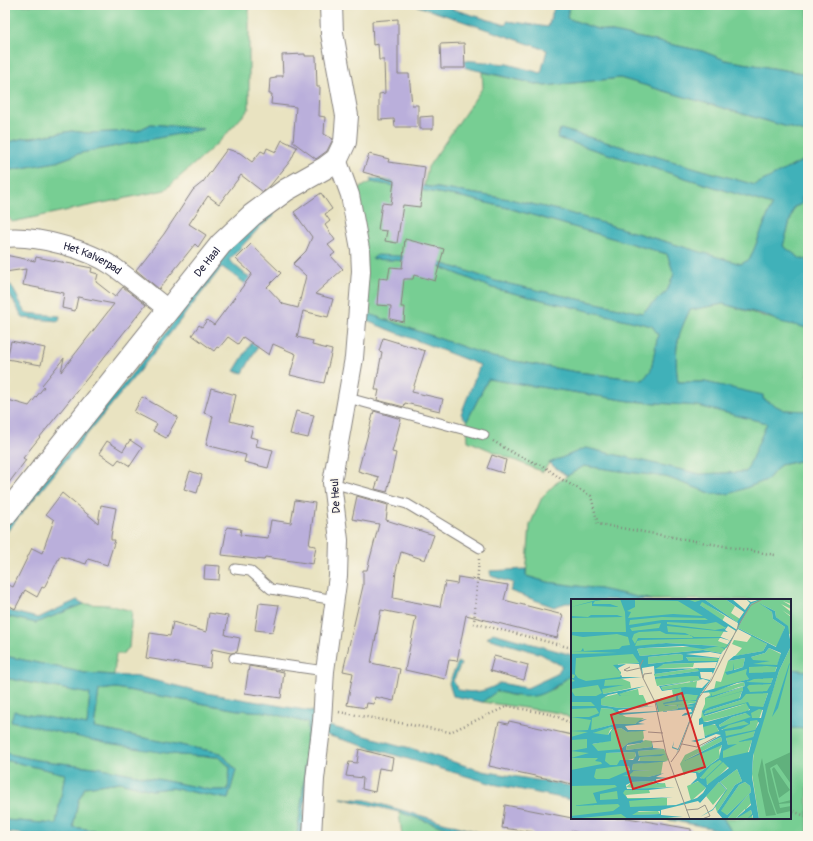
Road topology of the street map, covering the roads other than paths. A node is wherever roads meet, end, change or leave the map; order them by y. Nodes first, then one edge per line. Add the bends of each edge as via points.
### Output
1 (330, 5) edge
2 (337, 159) junction
3 (5, 238) edge
4 (168, 309) junction
5 (348, 398) junction
6 (484, 435) road end
7 (332, 483) junction
8 (5, 515) edge
9 (480, 548) road end
10 (235, 569) dead end
11 (335, 600) junction
12 (234, 658) dead end
13 (325, 671) junction
14 (312, 836) edge

1 - 2 street via 332,33 347,116 345,142
2 - 4 street, De Haal via 286,190 252,215 221,244
2 - 5 street, De Heul via 350,195 361,256 354,358
3 - 4 street, Het Kalverpad via 20,237 72,248 113,266
4 - 8 street, De Haal
5 - 6 lane
5 - 7 street, De Heul
7 - 9 lane via 407,504
7 - 11 street, De Heul via 339,540
10 - 11 lane via 250,571 271,589
11 - 13 street, De Heul
12 - 13 lane
13 - 14 street, De Heul

